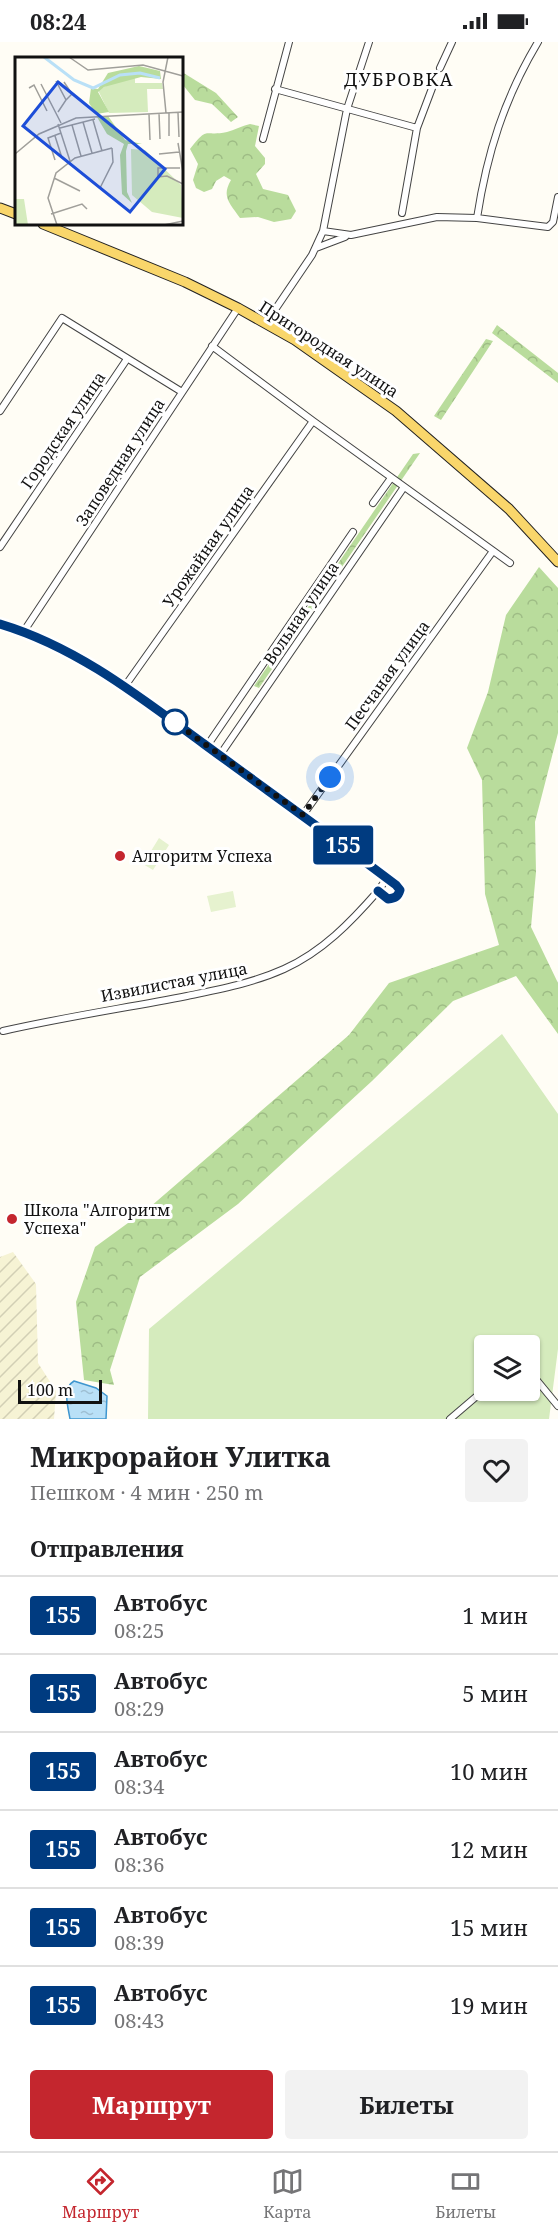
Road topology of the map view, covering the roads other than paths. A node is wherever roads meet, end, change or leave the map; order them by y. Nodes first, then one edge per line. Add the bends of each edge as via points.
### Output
1 (289, 42) edge
2 (369, 42) edge
3 (452, 42) edge
4 (538, 42) edge
5 (440, 68) dead end
6 (434, 83) dead end
7 (275, 89) junction
8 (347, 109) junction
9 (417, 128) junction
10 (263, 139) dead end
11 (558, 197) edge
12 (0, 208) edge
13 (402, 213) dead end
14 (15, 214) edge
15 (477, 218) junction
16 (45, 225) edge
17 (323, 231) junction
18 (351, 235) junction
19 (316, 248) junction
20 (238, 308) junction
21 (266, 323) junction
22 (213, 346) junction
23 (128, 359) junction
24 (182, 392) junction
25 (0, 411) edge
26 (313, 421) junction
27 (391, 478) junction
28 (404, 487) junction
29 (374, 502) dead end
30 (352, 532) dead end
31 (0, 547) edge
32 (493, 551) junction
33 (510, 562) dead end
34 (558, 562) edge
35 (0, 624) edge
36 (24, 631) junction
37 (125, 686) junction
38 (207, 746) junction
39 (220, 755) junction
40 (303, 815) junction
41 (387, 878) junction
42 (378, 891) junction
43 (3, 1031) dead end
44 (540, 1384) edge
45 (474, 1399) edge
46 (558, 1406) edge
47 (450, 1419) edge

1 - 7 street
2 - 8 street
3 - 5 street
4 - 15 street via 501,116 486,166
6 - 9 street
7 - 8 street
7 - 10 street
8 - 9 street
8 - 17 street
9 - 13 street
11 - 15 street via 553,222 548,227
12 - 14 main road
15 - 18 street via 437,216
16 - 20 main road, Пригородная улица
17 - 18 street
17 - 19 street
18 - 19 street
19 - 21 street
20 - 21 main road, Пригородная улица
20 - 22 street, Заповедная улица
21 - 34 main road, Пригородная улица via 344,372 396,411 509,509
22 - 24 street, Заповедная улица
22 - 26 street
23 - 24 street
23 - 25 street via 62,318
23 - 31 street, Городская улица
24 - 36 street, Заповедная улица
26 - 27 street
26 - 37 street, Урожайная улица
27 - 28 street
27 - 29 street
28 - 32 street
28 - 39 street, Вольная улица
30 - 38 street, Вольная улица
32 - 33 street
32 - 40 street, Песчаная улица
35 - 36 street
36 - 37 street via 74,654
37 - 38 street
38 - 39 street
39 - 40 street
40 - 41 street
41 - 42 street, Извилистая улица
41 - 42 street via 400,890 398,895 388,899
42 - 43 street, Извилистая улица via 354,918 306,957 251,982
44 - 46 street
45 - 47 street

